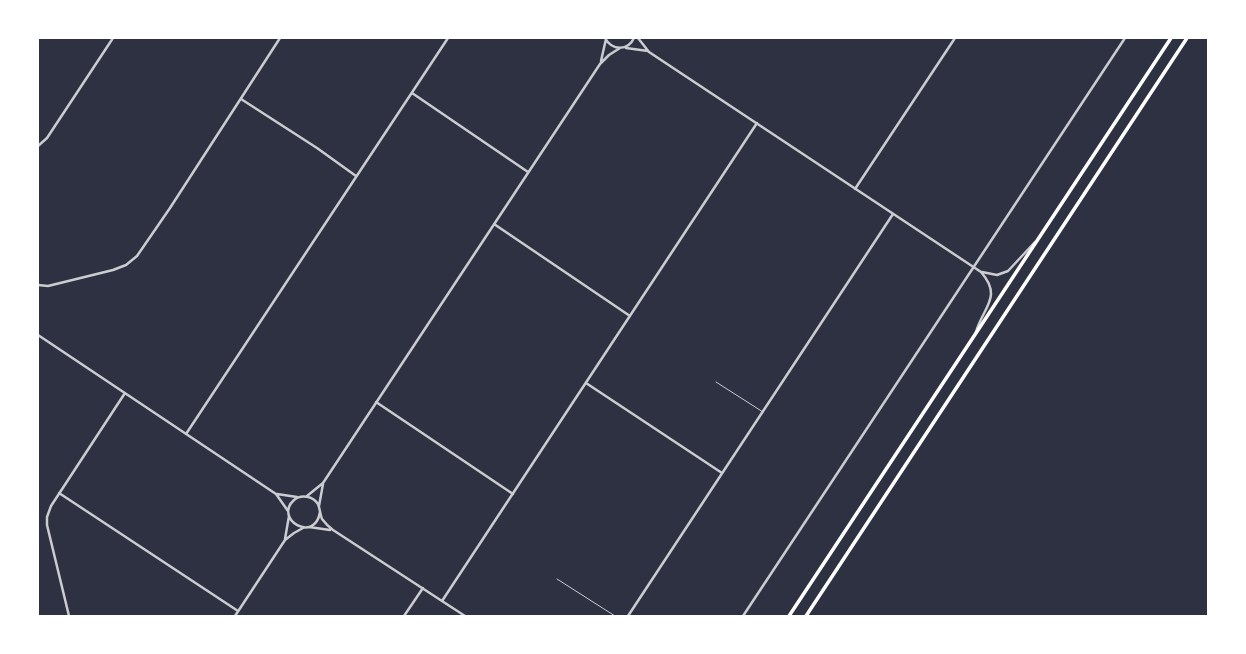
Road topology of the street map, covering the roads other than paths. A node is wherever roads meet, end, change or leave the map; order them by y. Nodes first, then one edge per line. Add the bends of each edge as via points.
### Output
1 (113, 38) edge
2 (280, 38) edge
3 (448, 38) edge
4 (634, 38) edge
5 (638, 38) edge
6 (955, 38) edge
7 (1125, 38) edge
8 (1171, 38) edge
9 (1187, 38) edge
10 (606, 39) edge
11 (622, 48) junction
12 (649, 52) junction
13 (600, 64) junction
14 (412, 93) junction
15 (240, 99) junction
16 (757, 123) junction
17 (38, 146) edge
18 (528, 172) junction
19 (356, 176) junction
20 (855, 189) junction
21 (893, 214) junction
22 (494, 224) junction
23 (1039, 237) junction
24 (974, 267) junction
25 (981, 272) junction
26 (38, 285) edge
27 (630, 316) junction
28 (975, 334) junction
29 (38, 335) edge
30 (716, 382) dead end
31 (586, 383) junction
32 (125, 393) junction
33 (376, 402) junction
34 (763, 412) junction
35 (186, 434) junction
36 (722, 473) junction
37 (323, 483) junction
38 (60, 492) junction
39 (276, 494) junction
40 (513, 494) junction
41 (307, 496) junction
42 (299, 497) junction
43 (319, 507) junction
44 (288, 511) junction
45 (320, 512) junction
46 (289, 516) junction
47 (309, 527) junction
48 (303, 528) junction
49 (333, 530) junction
50 (285, 540) junction
51 (557, 579) dead end
52 (423, 588) junction
53 (442, 600) junction
54 (238, 611) junction
55 (69, 616) edge
56 (235, 616) edge
57 (404, 616) edge
58 (465, 616) edge
59 (615, 616) edge
60 (628, 616) edge
61 (743, 616) edge
62 (789, 616) edge
63 (806, 616) edge

1 - 17 street via 47,138
2 - 15 street
3 - 14 street
4 - 11 street via 629,45
5 - 12 street
6 - 20 street
7 - 24 street
8 - 23 main road
9 - 63 main road
10 - 11 street via 613,47
10 - 13 street
11 - 12 street
11 - 13 street
12 - 16 street
13 - 18 street
14 - 18 street
14 - 19 street
15 - 19 street
15 - 26 street via 142,250 132,261 113,270 48,286
16 - 20 street
16 - 27 street
18 - 22 street
19 - 35 street
20 - 21 street
21 - 24 street
21 - 34 street
22 - 27 street
22 - 33 street
23 - 25 street via 1008,271 998,275
23 - 28 main road
24 - 25 street
24 - 61 street
25 - 28 street via 990,285 991,294
27 - 31 street
28 - 62 main road
29 - 32 street
30 - 34 lane
31 - 36 street
31 - 40 street
32 - 35 street
32 - 38 street
33 - 37 street
33 - 40 street
34 - 36 street
35 - 39 street
36 - 60 street
37 - 41 street
37 - 43 street
38 - 54 street
38 - 55 street via 49,510 47,521
39 - 42 street
39 - 44 street
40 - 53 street
41 - 42 street
41 - 43 street
42 - 44 street via 293,501
43 - 45 street
44 - 46 street
45 - 47 street via 318,520
45 - 49 street
46 - 48 street via 294,524
46 - 50 street
47 - 48 street
47 - 49 street
48 - 50 street
49 - 52 street
50 - 54 street
51 - 59 lane
52 - 53 street
52 - 57 street
53 - 58 street
54 - 56 street

